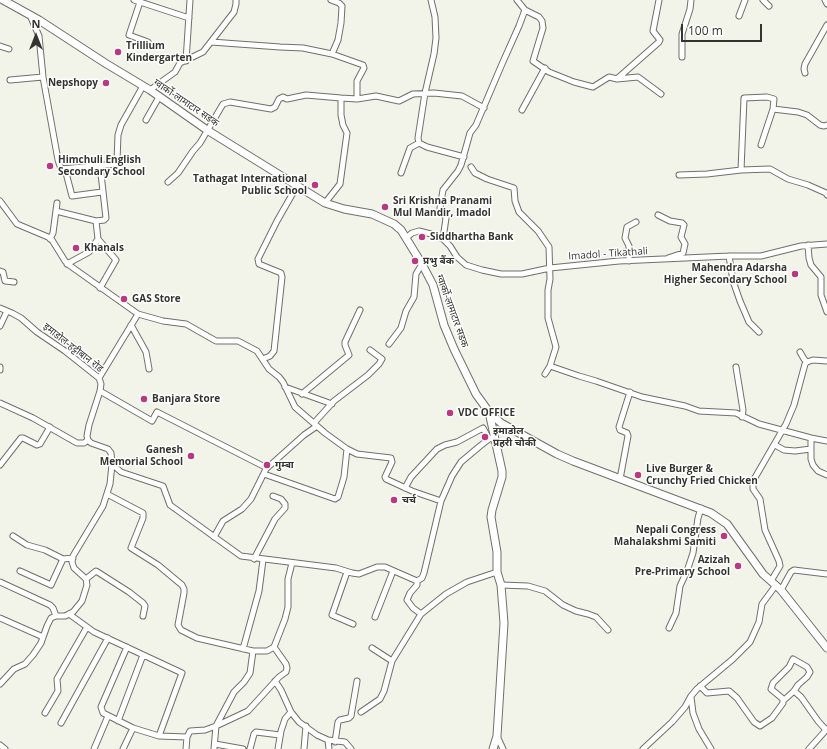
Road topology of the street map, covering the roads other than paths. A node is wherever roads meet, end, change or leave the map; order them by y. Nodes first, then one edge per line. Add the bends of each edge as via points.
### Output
1 (3, 0) edge
2 (134, 0) edge
3 (190, 0) edge
4 (236, 0) edge
5 (331, 0) edge
6 (431, 0) edge
7 (517, 0) edge
8 (659, 0) edge
9 (691, 0) edge
10 (745, 0) edge
11 (763, 0) edge
12 (825, 0) edge
13 (140, 2) junction
14 (827, 4) edge
15 (769, 6) dead end
16 (525, 10) junction
17 (30, 14) junction
18 (739, 16) dead end
19 (189, 18) junction
20 (827, 25) edge
21 (148, 42) dead end
22 (211, 42) junction
23 (0, 46) edge
24 (9, 49) dead end
25 (332, 54) junction
26 (682, 57) dead end
27 (186, 61) junction
28 (545, 68) junction
29 (805, 73) dead end
30 (43, 77) junction
31 (617, 79) junction
32 (10, 80) dead end
33 (143, 86) junction
34 (150, 90) junction
35 (425, 93) junction
36 (661, 94) dead end
37 (159, 97) junction
38 (341, 98) junction
39 (357, 99) junction
40 (484, 108) junction
41 (773, 109) junction
42 (522, 110) dead end
43 (146, 120) dead end
44 (827, 125) edge
45 (207, 130) junction
46 (419, 143) junction
47 (761, 145) dead end
48 (464, 157) junction
49 (100, 165) junction
50 (471, 167) dead end
51 (65, 169) junction
52 (741, 170) junction
53 (400, 173) dead end
54 (679, 176) dead end
55 (168, 182) dead end
56 (298, 186) junction
57 (102, 192) junction
58 (827, 195) edge
59 (0, 201) edge
60 (57, 203) dead end
61 (325, 203) junction
62 (56, 211) junction
63 (658, 215) dead end
64 (96, 221) junction
65 (636, 222) dead end
66 (406, 238) junction
67 (50, 239) junction
68 (98, 239) junction
69 (443, 239) junction
70 (827, 244) edge
71 (808, 245) junction
72 (729, 256) junction
73 (663, 260) junction
74 (629, 261) junction
75 (68, 264) junction
76 (422, 264) junction
77 (550, 268) junction
78 (0, 271) edge
79 (14, 282) dead end
80 (100, 288) junction
81 (0, 308) edge
82 (360, 310) dead end
83 (7, 311) junction
84 (827, 312) edge
85 (138, 314) junction
86 (131, 325) junction
87 (0, 326) edge
88 (758, 332) dead end
89 (389, 344) dead end
90 (370, 350) dead end
91 (800, 352) dead end
92 (264, 359) junction
93 (827, 360) edge
94 (807, 362) junction
95 (550, 366) junction
96 (736, 367) dead end
97 (149, 368) dead end
98 (546, 374) dead end
99 (99, 378) junction
100 (285, 387) junction
101 (100, 391) junction
102 (630, 392) junction
103 (302, 394) junction
104 (0, 403) edge
105 (332, 404) junction
106 (489, 412) junction
107 (742, 417) junction
108 (315, 424) junction
109 (50, 427) junction
110 (782, 430) junction
111 (492, 438) junction
112 (811, 438) junction
113 (88, 440) junction
114 (827, 441) edge
115 (775, 445) junction
116 (811, 449) junction
117 (347, 450) junction
118 (112, 464) junction
119 (0, 465) edge
120 (267, 468) junction
121 (264, 474) junction
122 (827, 475) edge
123 (620, 479) junction
124 (404, 488) junction
125 (107, 494) junction
126 (273, 496) dead end
127 (441, 501) junction
128 (701, 508) junction
129 (13, 536) dead end
130 (214, 537) junction
131 (73, 558) junction
132 (63, 559) junction
133 (254, 559) junction
134 (263, 560) junction
135 (292, 564) junction
136 (20, 571) dead end
137 (393, 571) junction
138 (347, 572) junction
139 (497, 572) junction
140 (827, 574) edge
141 (86, 579) junction
142 (418, 580) junction
143 (0, 582) edge
144 (501, 585) junction
145 (776, 585) junction
146 (69, 614) junction
147 (421, 614) junction
148 (56, 616) junction
149 (143, 616) dead end
150 (375, 617) dead end
151 (0, 618) edge
152 (352, 624) dead end
153 (87, 627) junction
154 (669, 628) dead end
155 (608, 630) dead end
156 (43, 637) junction
157 (108, 638) junction
158 (126, 647) junction
159 (274, 647) junction
160 (372, 648) dead end
161 (827, 648) edge
162 (243, 649) junction
163 (253, 651) junction
164 (143, 655) junction
165 (392, 662) junction
166 (276, 681) junction
167 (357, 681) dead end
168 (0, 684) edge
169 (700, 686) junction
170 (794, 692) junction
171 (691, 696) junction
172 (783, 701) junction
173 (291, 712) junction
174 (361, 712) dead end
175 (45, 713) dead end
176 (108, 716) junction
177 (118, 721) junction
178 (61, 723) dead end
179 (216, 726) junction
180 (306, 726) junction
181 (133, 728) junction
182 (827, 730) edge
183 (280, 735) junction
184 (159, 736) junction
185 (497, 736) junction
186 (187, 737) junction
187 (328, 740) junction
188 (335, 742) junction
189 (0, 745) edge
190 (214, 746) edge
191 (5, 749) edge
192 (94, 749) edge
193 (123, 749) edge
194 (186, 749) edge
195 (243, 749) edge
196 (250, 749) edge
197 (278, 749) edge
198 (304, 749) edge
199 (328, 749) edge
200 (351, 749) edge
201 (493, 749) edge
202 (503, 749) edge
203 (643, 749) edge
204 (710, 749) edge
205 (810, 749) edge

1 - 17 main road, ग्वार्को-लामाटार सडक
2 - 13 street
3 - 19 street
4 - 22 street via 234,12
5 - 25 street via 342,6 342,23
6 - 35 street via 436,22 436,38
7 - 16 street
8 - 31 street via 653,31 659,42
9 - 26 street via 682,34
10 - 18 street
11 - 15 street
12 - 14 street
13 - 19 street
13 - 21 street via 129,35
16 - 28 street via 542,21 543,28 533,61
16 - 40 street
17 - 30 street via 39,36
17 - 33 main road, ग्वार्को-लामाटार सडक
19 - 27 street
20 - 29 street via 805,64
22 - 25 street via 303,48
22 - 27 street via 203,52
23 - 24 street
25 - 39 street via 364,66 357,81
27 - 34 street via 180,63 175,72
28 - 31 street via 553,74 593,87 609,77
28 - 42 street
30 - 32 street
30 - 51 street via 58,160 60,168
31 - 36 street via 638,77
33 - 34 main road, ग्वार्को-लामाटार सडक
33 - 49 street via 120,125 117,163
34 - 37 main road, ग्वार्को-लामाटार सडक
35 - 39 street via 413,94 398,101 376,96
35 - 40 street via 462,96
35 - 46 street
37 - 43 street
37 - 45 main road, ग्वार्को-लामाटार सडक
38 - 39 street
38 - 45 street via 306,95 287,99 283,97 271,109 230,102 223,104
38 - 61 street via 341,114 347,133 340,184
40 - 48 street via 470,133
41 - 44 street via 798,112 820,125
41 - 47 street
41 - 52 street via 774,99 744,98
45 - 55 street via 178,173
45 - 56 main road, ग्वार्को-लामाटार सडक
46 - 48 street
46 - 53 street via 410,148
48 - 69 street via 458,171 442,190 440,208 446,218
49 - 51 street
49 - 57 street
50 - 77 street via 481,176 514,188 519,212 538,231 549,247
51 - 57 street via 72,196
52 - 54 street
52 - 58 street via 770,168 788,179 808,185
56 - 61 main road, ग्वार्को-लामाटार सडक
56 - 92 street via 258,259 259,264 281,273 283,278 274,351
57 - 64 street via 106,218
59 - 67 street via 17,224
60 - 62 street
61 - 66 main road, ग्वार्को-लामाटार सडक via 344,210 372,214 394,224
62 - 64 street
62 - 67 street
63 - 73 street via 684,225 681,237 684,244 683,252
64 - 68 street
65 - 74 street via 627,227 625,238 628,243
66 - 69 street via 419,231
66 - 76 main road, ग्वार्को-लामाटार सडक
67 - 75 street
68 - 75 street via 90,252
68 - 80 street via 116,260
69 - 77 street, Imadol - Tikathali via 457,257 474,268 501,274 522,274
70 - 71 street, Imadol - Tikathali
71 - 72 street, Imadol - Tikathali via 761,256
71 - 84 street via 811,265 822,277 821,295
72 - 73 street, Imadol - Tikathali
72 - 88 street via 733,281 740,301 748,321
73 - 74 street, Imadol - Tikathali
74 - 77 street, Imadol - Tikathali
75 - 80 street
76 - 89 street via 416,274 414,297 401,328
76 - 106 main road, ग्वार्को-लामाटार सडक via 433,285 444,326 454,349 476,394
77 - 95 street via 548,318 556,345
78 - 79 street via 3,272 5,281
80 - 85 street
81 - 83 street, इमाडोल-हट्टीबान रोड
82 - 103 street via 344,345 349,355
83 - 87 street
83 - 99 street, इमाडोल-हट्टीबान रोड via 22,318
85 - 86 street
85 - 92 street via 186,324 216,341 242,342 257,351
86 - 97 street via 146,352
86 - 99 street
90 - 105 street via 382,359 379,364 368,376
91 - 94 street
92 - 100 street
93 - 94 street
94 - 110 street via 794,405
95 - 98 street
95 - 102 street
96 - 107 street
99 - 101 street, इमाडोल-हट्टीबान रोड
100 - 103 street
100 - 108 street via 295,407
101 - 113 street, इमाडोल-हट्टीबान रोड via 89,425
101 - 120 street via 152,421 157,412
102 - 107 street via 699,411 736,413
102 - 123 street via 619,427 620,430 627,432 628,436
103 - 105 street
104 - 109 street
105 - 108 street
106 - 111 main road
106 - 123 main road, ग्वार्को-लामाटार सडक via 501,423 557,454
107 - 110 street
108 - 117 street
108 - 120 street
109 - 113 street via 77,443
109 - 119 street via 40,444 21,438
110 - 112 street
110 - 115 street
111 - 124 street via 483,428 437,449 411,476
111 - 127 street via 461,462
111 - 139 main road via 502,477 491,517 497,552
112 - 114 street
112 - 116 street
113 - 118 street via 108,449
115 - 116 street via 784,450
115 - 145 street via 753,481 753,489 760,499 763,526 779,561
116 - 122 street via 813,465
117 - 121 street via 344,476 338,497 335,499
117 - 124 street via 367,456 390,458 392,462 386,478
118 - 125 street
118 - 130 street via 122,472 163,486 170,505
120 - 121 street
121 - 130 street via 251,499 242,509 222,520
123 - 128 main road, ग्वार्को-लामाटार सडक
124 - 127 street
125 - 131 street
125 - 162 street via 143,514 131,548 158,565 182,585 184,593 178,621 181,630 197,638
126 - 133 street via 281,499 285,508 275,519
127 - 142 street via 424,573
128 - 145 main road, ग्वार्को-लामाटार सडक via 727,524 763,574
128 - 154 street via 693,553 680,586 676,613
129 - 132 street via 27,545
130 - 133 street via 241,556
131 - 132 street
131 - 141 street via 74,568
132 - 136 street via 51,585
133 - 134 street
134 - 135 street
134 - 162 street via 259,591
135 - 138 street via 336,568
135 - 159 street via 288,579 288,607
137 - 138 street via 377,567 359,574
137 - 142 street
137 - 150 street
138 - 152 street via 332,615
139 - 144 main road
139 - 147 street via 466,582
140 - 145 street via 794,570
141 - 146 street via 87,585 82,601
141 - 149 street via 96,571 129,592 143,603
142 - 147 street via 407,600
143 - 148 street via 50,605
144 - 155 street via 528,586 545,591 563,605 596,618
144 - 185 main road via 504,622
145 - 161 main road, ग्वार्को-लामाटार सडक
145 - 169 street via 762,604 759,622 750,642
146 - 148 street
146 - 153 street
147 - 165 street
148 - 156 street via 51,618
151 - 156 street
153 - 157 street
153 - 175 street via 57,679 58,692
156 - 168 street via 25,664 14,669
157 - 158 street
157 - 178 street
158 - 164 street
158 - 176 street via 101,707 103,713
159 - 163 street via 267,651
159 - 166 street via 287,668
160 - 165 street
162 - 163 street
163 - 179 street via 250,673 234,692
164 - 177 street
164 - 184 street via 181,672 182,675
165 - 174 street via 380,699
166 - 173 street
166 - 179 street via 248,711
167 - 188 street via 350,716 338,722
169 - 171 street
169 - 172 street via 707,693 729,692 760,726 772,718
170 - 172 street
170 - 172 street via 810,672 807,667 794,660 773,683 771,689
170 - 182 street via 801,696
171 - 203 street via 672,722
171 - 204 street via 693,713
173 - 180 street
173 - 183 street via 285,719
176 - 177 street
176 - 192 street
177 - 181 street
179 - 186 street via 190,731
179 - 190 street
180 - 187 street
180 - 198 street
181 - 184 street
181 - 193 street
182 - 205 street
183 - 196 street via 256,732
183 - 197 street
184 - 186 street
185 - 201 main road
185 - 202 street
186 - 194 street
187 - 188 street
187 - 199 street
188 - 200 street via 345,742
189 - 191 street
190 - 195 street

